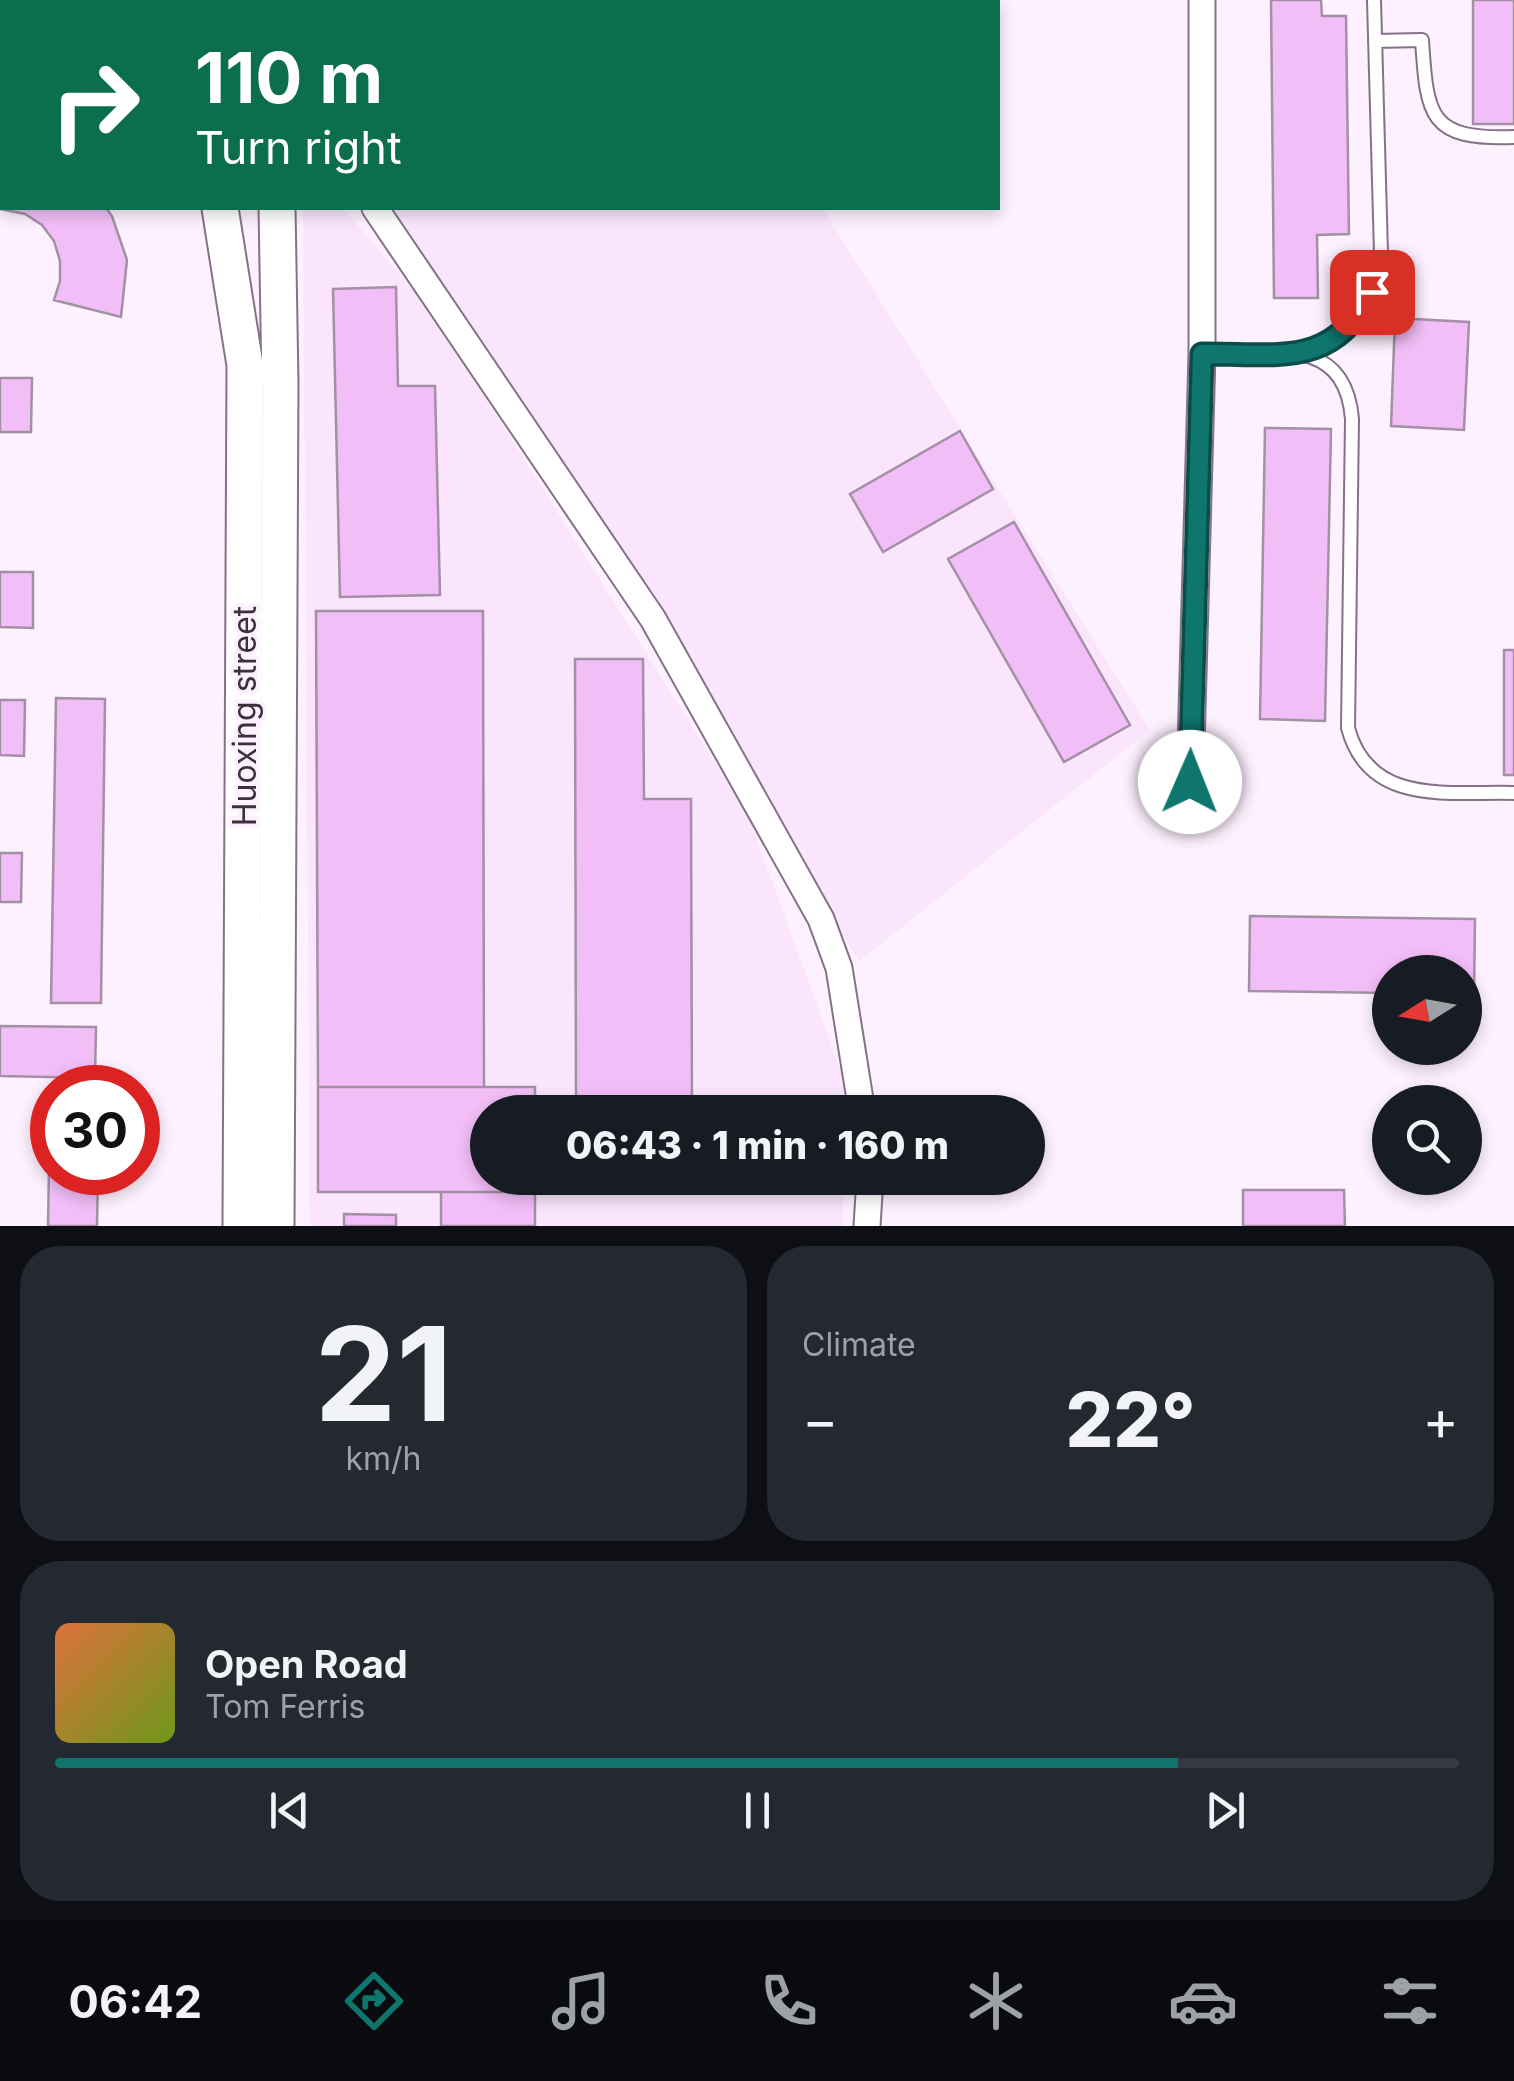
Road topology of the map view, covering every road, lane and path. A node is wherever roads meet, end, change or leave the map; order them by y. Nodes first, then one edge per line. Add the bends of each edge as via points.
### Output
1 (1202, 0) edge
2 (1374, 0) edge
3 (1375, 40) junction
4 (1514, 136) edge
5 (220, 210) edge
6 (277, 210) edge
7 (377, 210) edge
8 (1308, 353) junction
9 (1202, 354) junction
10 (1190, 782) dead end
11 (1514, 793) edge
12 (859, 1095) edge
13 (869, 1195) edge
14 (241, 1226) edge
15 (276, 1226) edge
16 (867, 1226) edge

1 - 9 street
2 - 3 lane
3 - 4 lane via 1422,40 1426,96 1446,126 1476,138
3 - 8 lane via 1379,273 1350,326
5 - 14 street, Huoxing street via 245,365
6 - 15 street, Huoxing street
7 - 12 street via 653,620 821,920 839,968
8 - 9 lane
8 - 11 lane via 1338,375 1351,404 1348,728 1358,756 1379,778 1408,789
9 - 10 street
13 - 16 street

